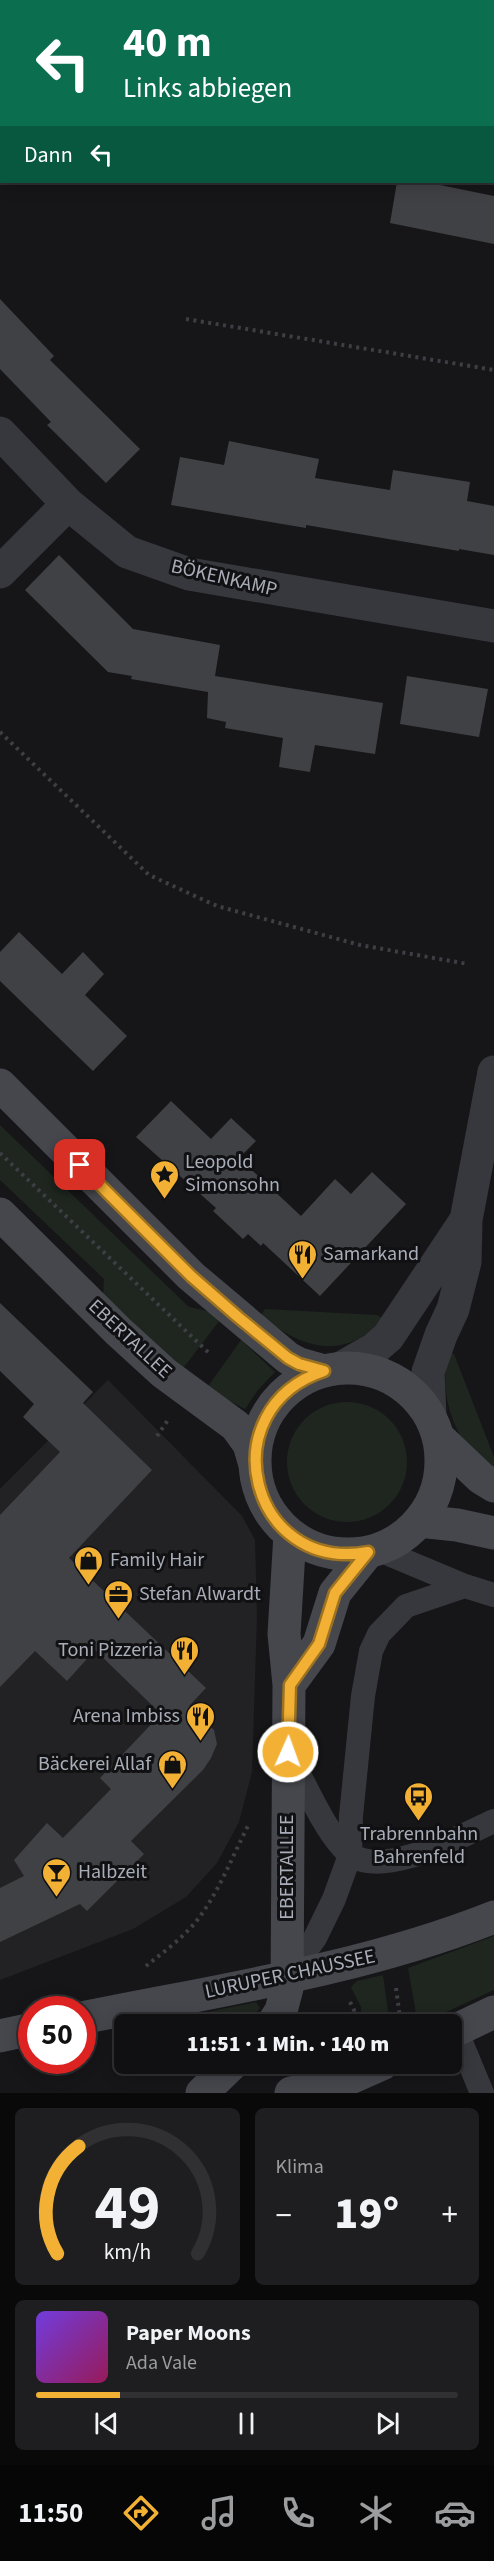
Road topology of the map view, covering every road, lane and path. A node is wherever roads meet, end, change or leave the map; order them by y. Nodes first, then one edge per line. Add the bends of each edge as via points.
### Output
1 (186, 319) dead end
2 (494, 369) edge
3 (0, 433) edge
4 (68, 504) junction
5 (0, 572) edge
6 (494, 626) edge
7 (0, 732) edge
8 (468, 964) dead end
9 (494, 1072) edge
10 (0, 1085) edge
11 (0, 1153) edge
12 (0, 1214) edge
13 (466, 1220) junction
14 (217, 1347) dead end
15 (211, 1355) junction
16 (205, 1363) dead end
17 (332, 1370) junction
18 (434, 1427) junction
19 (255, 1465) junction
20 (494, 1486) edge
21 (419, 1521) junction
22 (494, 1533) edge
23 (290, 1534) junction
24 (374, 1551) junction
25 (465, 1586) junction
26 (494, 1595) edge
27 (290, 1685) junction
28 (288, 1752) junction
29 (252, 1819) dead end
30 (494, 1821) edge
31 (350, 1855) junction
32 (494, 1917) edge
33 (141, 1970) dead end
34 (287, 1976) junction
35 (395, 1983) dead end
36 (494, 2012) edge
37 (279, 2014) edge
38 (399, 2014) edge
39 (96, 2015) edge
40 (462, 2027) edge
41 (18, 2032) edge
42 (0, 2036) edge
43 (462, 2049) edge
44 (222, 2074) edge
45 (359, 2074) edge
46 (202, 2093) edge
47 (291, 2093) edge
48 (482, 2093) edge

1 - 2 path
3 - 4 street, BÖKENKAMP
4 - 5 street
4 - 6 street, BÖKENKAMP via 127,552 189,574
7 - 8 path via 149,875 228,909 360,945
9 - 13 street
10 - 17 main road via 191,1276 288,1358
11 - 15 path
12 - 19 main road, EBERTALLEE via 164,1373 236,1426 249,1444
13 - 17 street via 388,1337 374,1349
13 - 18 street via 465,1262 453,1309 428,1372
14 - 15 path
15 - 16 path
17 - 18 main road via 369,1370 393,1379 414,1395
17 - 19 main road via 297,1383 276,1402 258,1436
18 - 20 main road via 481,1478
18 - 21 main road via 442,1462 433,1501
19 - 23 main road via 265,1503
21 - 22 main road
21 - 24 main road via 397,1541
23 - 24 main road via 308,1546 328,1552 348,1555
23 - 27 main road, EBERTALLEE via 284,1634
24 - 25 lane
24 - 27 main road via 335,1593 319,1644
25 - 26 lane
25 - 31 lane via 406,1606 379,1634 371,1651 363,1696
27 - 28 main road, EBERTALLEE
28 - 31 lane via 327,1827
28 - 34 main road, EBERTALLEE
29 - 33 path via 200,1917
30 - 31 lane via 413,1855 382,1863
31 - 34 lane via 315,1938
32 - 34 main road, LURUPER CHAUSSEE via 415,1946
34 - 37 main road, EBERTALLEE
34 - 39 main road, LURUPER CHAUSSEE
35 - 38 path
36 - 40 main road
41 - 42 main road
43 - 48 lane
44 - 46 main road
45 - 47 main road

